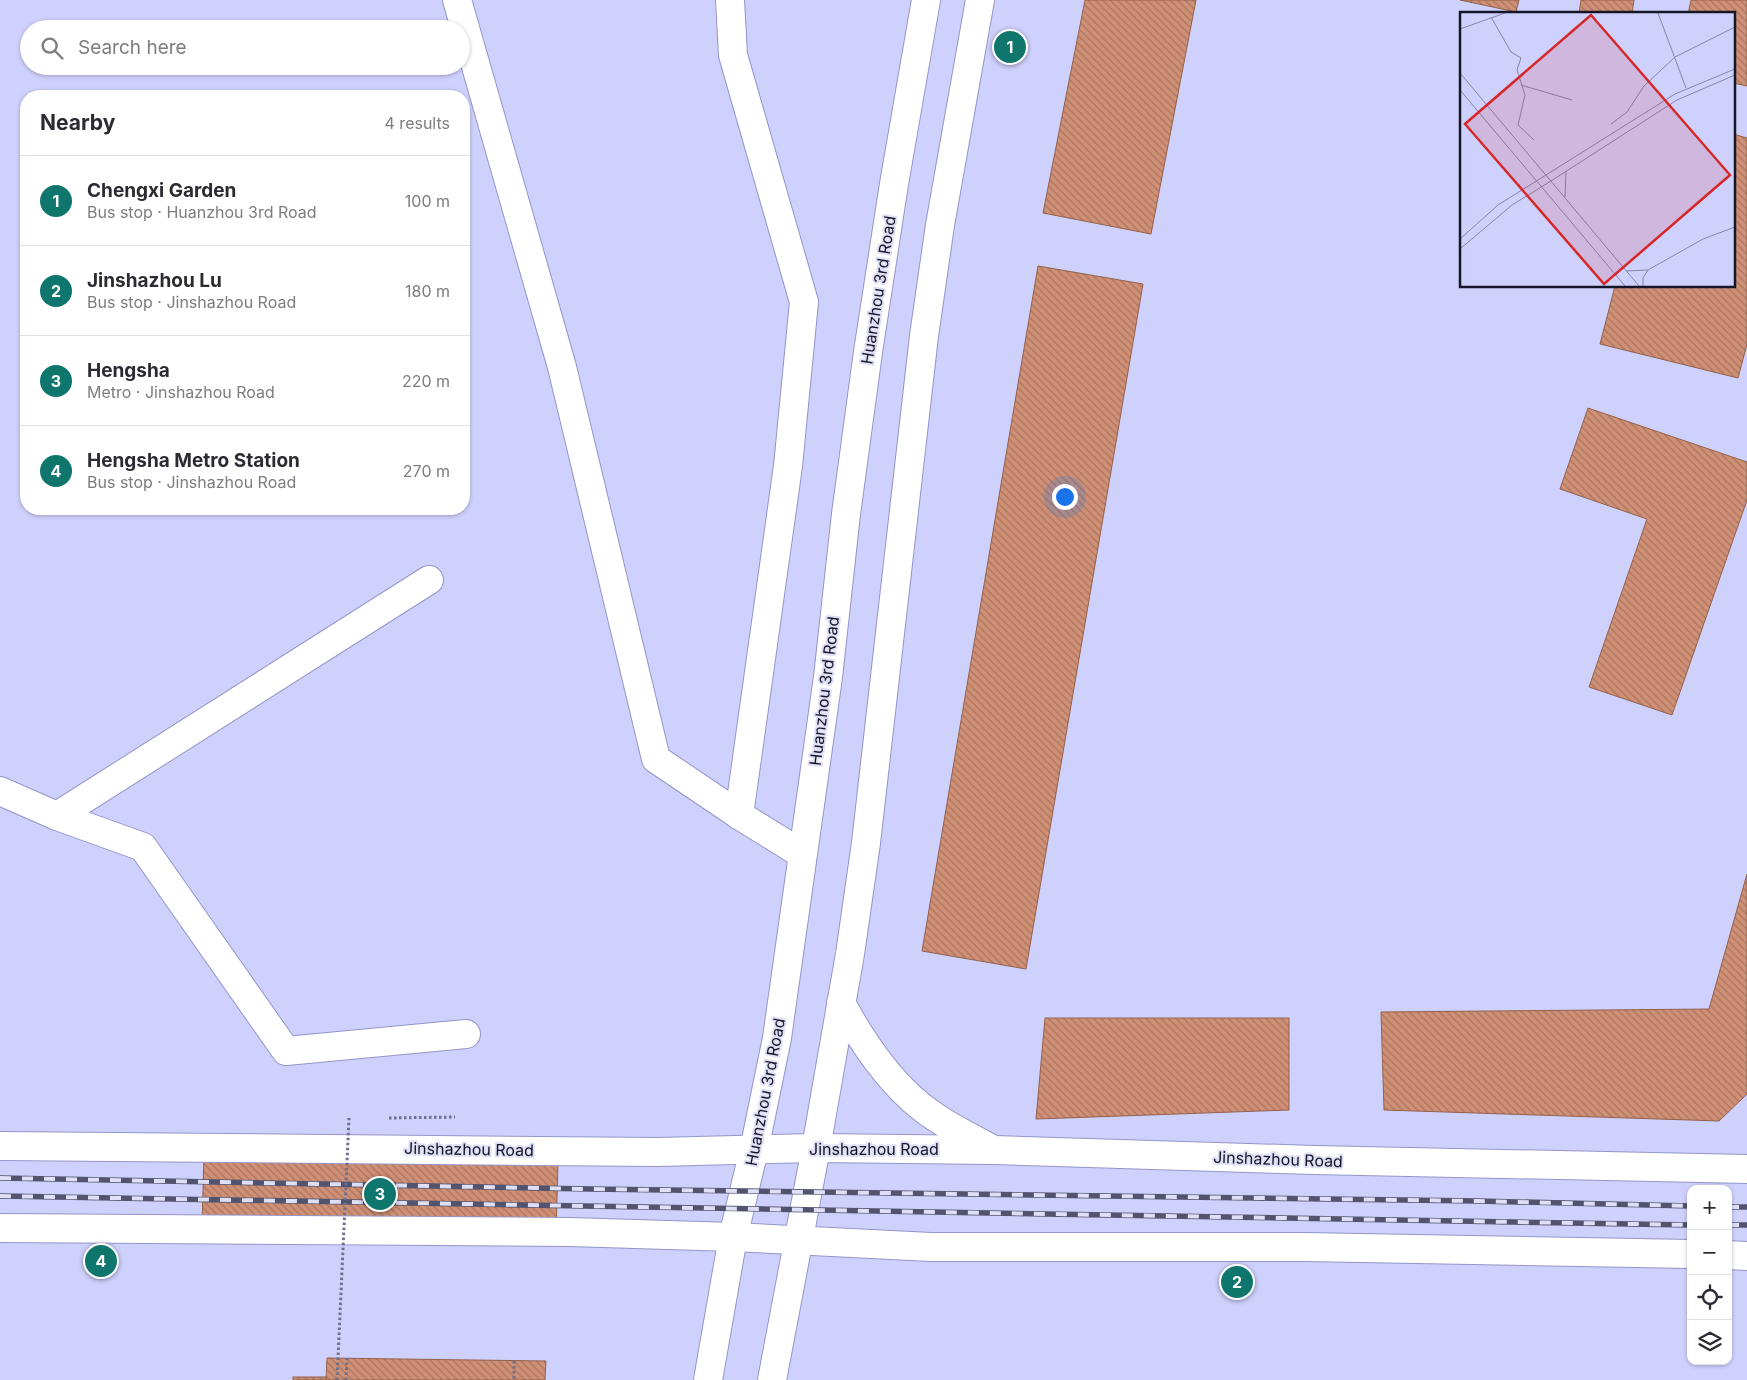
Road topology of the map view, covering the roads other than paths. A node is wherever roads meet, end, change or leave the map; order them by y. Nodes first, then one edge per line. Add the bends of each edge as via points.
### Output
1 (457, 0) edge
2 (730, 0) edge
3 (926, 0) edge
4 (980, 0) edge
5 (463, 20) edge
6 (470, 45) edge
7 (429, 580) dead end
8 (0, 791) edge
9 (739, 815) junction
10 (57, 816) junction
11 (802, 854) junction
12 (841, 1003) junction
13 (466, 1034) dead end
14 (0, 1146) edge
15 (816, 1148) junction
16 (754, 1150) junction
17 (994, 1150) junction
18 (1747, 1169) edge
19 (0, 1228) edge
20 (733, 1237) junction
21 (798, 1241) junction
22 (1687, 1254) edge
23 (1732, 1255) edge
24 (1747, 1256) edge
25 (708, 1380) edge
26 (772, 1380) edge

1 - 5 street
2 - 9 street via 733,55 804,302 788,466
3 - 11 street, Huanzhou 3rd Road via 868,352 828,678
4 - 12 street via 924,336 866,843
6 - 9 street via 562,367 656,759
7 - 10 street
8 - 10 street
9 - 11 street
10 - 13 street via 143,847 286,1051
11 - 16 street, Huanzhou 3rd Road via 777,1038
12 - 15 street
12 - 17 street via 873,1055 912,1099
14 - 16 street, Jinshazhou Road via 648,1152
15 - 16 street, Jinshazhou Road
15 - 17 street, Jinshazhou Road
15 - 21 street
16 - 20 street, Huanzhou 3rd Road
17 - 18 street, Jinshazhou Road
19 - 20 street via 570,1232
20 - 21 street
20 - 25 street, Huanzhou 3rd Road
21 - 22 street via 931,1247 1305,1246
21 - 26 street
23 - 24 street

